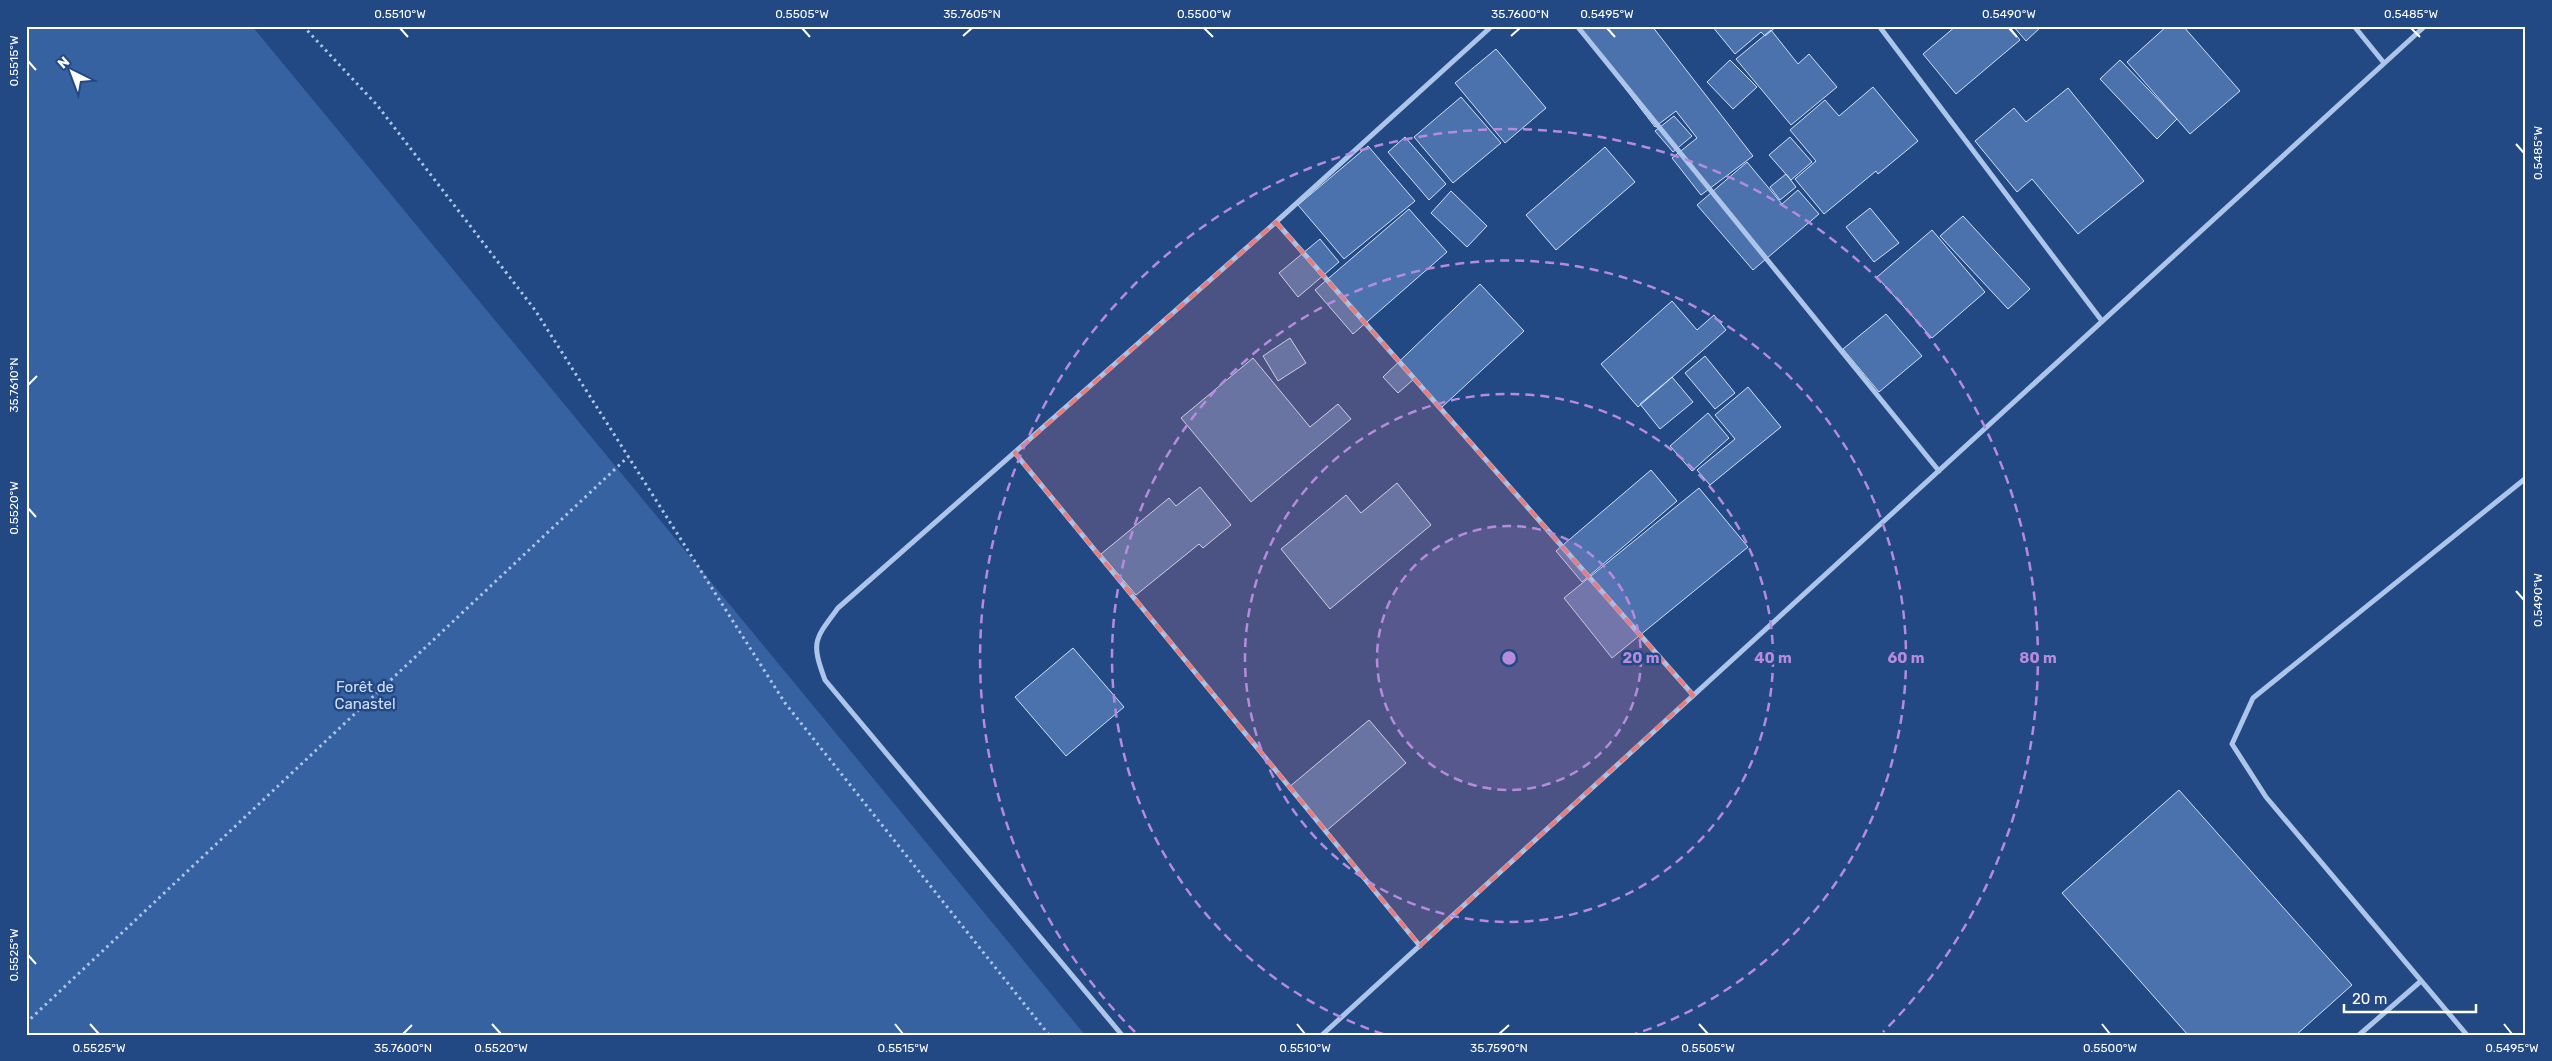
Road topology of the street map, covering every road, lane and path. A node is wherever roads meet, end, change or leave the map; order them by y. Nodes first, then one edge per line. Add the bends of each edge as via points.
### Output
1 (303, 26) edge
2 (1492, 26) edge
3 (1577, 26) edge
4 (1879, 26) edge
5 (2354, 26) edge
6 (2425, 26) edge
7 (2384, 63) junction
8 (1276, 222) junction
9 (2102, 321) junction
10 (1015, 453) junction
11 (630, 455) junction
12 (1940, 470) junction
13 (2526, 478) edge
14 (1693, 695) junction
15 (1420, 946) junction
16 (2421, 982) junction
17 (26, 1023) edge
18 (1049, 1035) edge
19 (1122, 1035) edge
20 (1322, 1035) edge
21 (2359, 1035) edge
22 (2467, 1035) edge

1 - 11 path via 377,105 530,303
2 - 8 street
3 - 12 street
4 - 9 street
5 - 7 street
6 - 7 street
7 - 9 street
8 - 10 street
8 - 14 street
9 - 12 street
10 - 15 street
10 - 19 street via 838,608 818,634 816,654 825,680
11 - 17 path
11 - 18 path via 785,703
12 - 14 street
13 - 16 street via 2253,698 2232,744 2266,797
14 - 15 street
15 - 20 street
16 - 21 street
16 - 22 street

